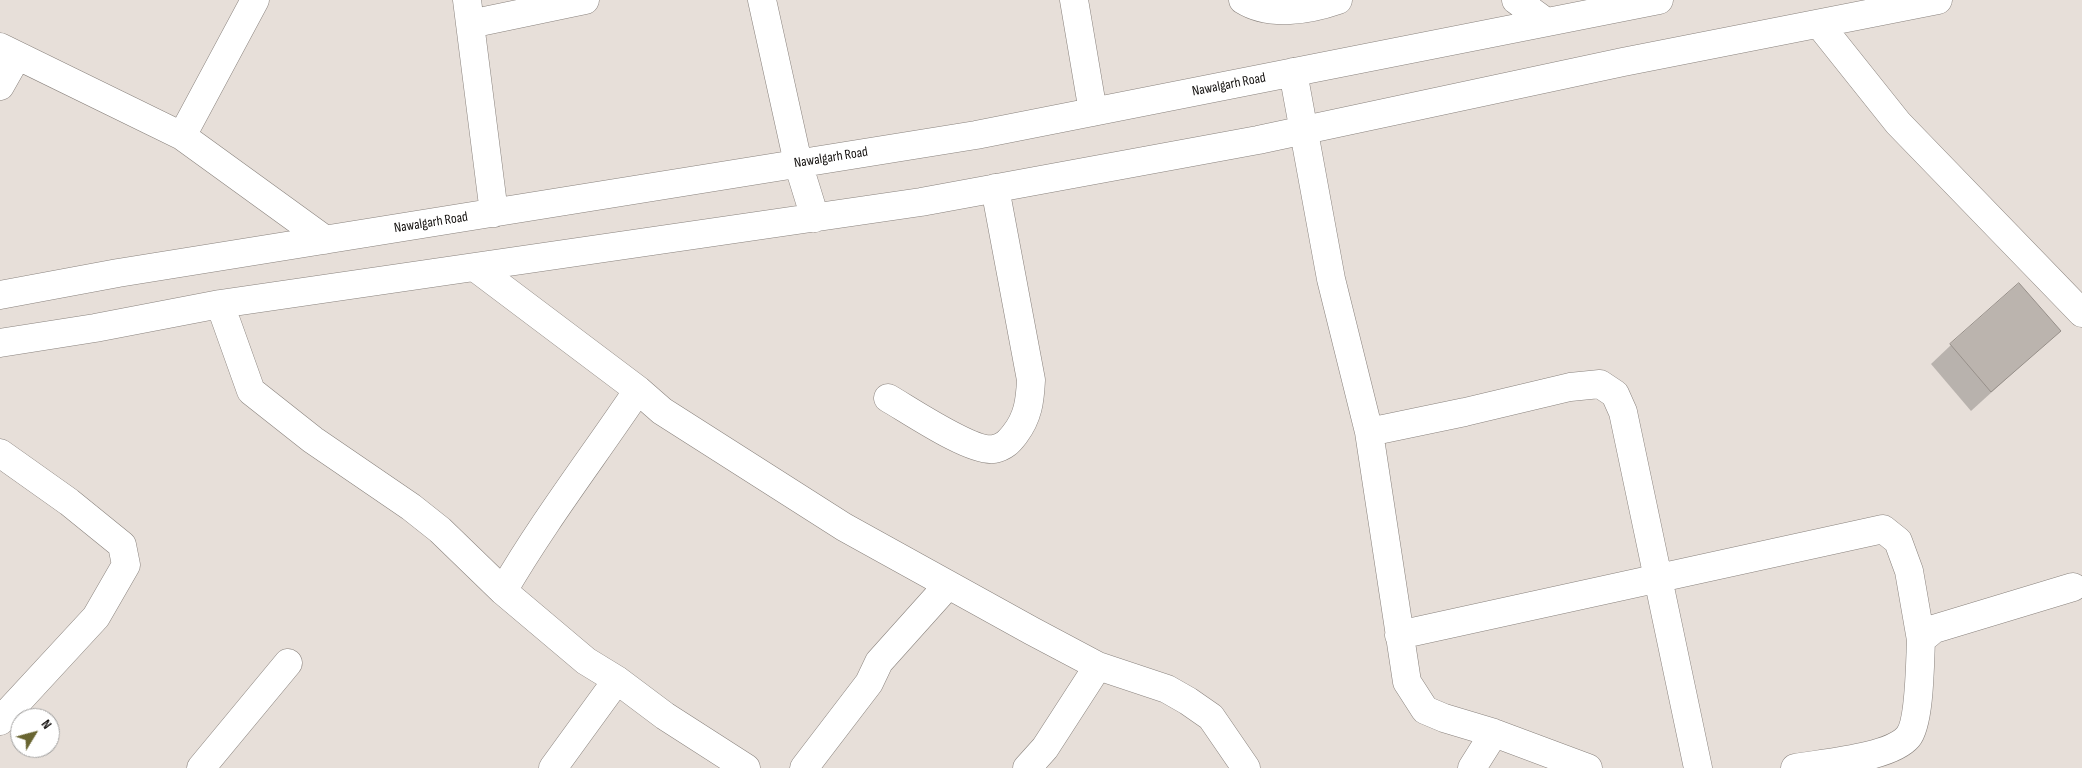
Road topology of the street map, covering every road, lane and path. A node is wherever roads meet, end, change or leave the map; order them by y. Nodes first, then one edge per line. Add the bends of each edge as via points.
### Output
1 (585, 0) edge
2 (762, 0) edge
3 (1074, 0) edge
4 (1243, 0) edge
5 (1338, 0) edge
6 (1516, 0) edge
7 (1659, 0) edge
8 (1938, 0) edge
9 (245, 4) edge
10 (469, 12) edge
11 (1546, 22) junction
12 (1819, 24) junction
13 (9, 52) edge
14 (1293, 72) junction
15 (0, 86) edge
16 (1093, 112) junction
17 (1305, 130) junction
18 (182, 136) junction
19 (798, 164) junction
20 (995, 188) junction
21 (494, 213) junction
22 (815, 218) junction
23 (324, 240) junction
24 (476, 268) junction
25 (0, 295) edge
26 (220, 304) junction
27 (2082, 313) edge
28 (0, 343) edge
29 (638, 390) junction
30 (888, 398) dead end
31 (1369, 432) junction
32 (0, 453) edge
33 (1659, 577) junction
34 (948, 585) junction
35 (2073, 587) dead end
36 (502, 591) junction
37 (1399, 635) junction
38 (1922, 640) junction
39 (288, 663) dead end
40 (1098, 666) junction
41 (617, 680) junction
42 (0, 721) edge
43 (1494, 733) junction
44 (1242, 766) edge
45 (201, 768) edge
46 (553, 768) edge
47 (746, 768) edge
48 (804, 768) edge
49 (1027, 768) edge
50 (1472, 768) edge
51 (1588, 768) edge
52 (1698, 768) edge
53 (1795, 768) edge

1 - 10 street
2 - 19 street
3 - 16 street
4 - 5 street via 1255,8 1290,10
6 - 11 street
7 - 11 street, Nawalgarh Road
8 - 12 street
9 - 18 street
10 - 21 street
11 - 14 street, Nawalgarh Road
12 - 17 street
12 - 27 street via 1898,123
13 - 15 street
13 - 18 street
14 - 16 street, Nawalgarh Road
14 - 17 street
16 - 19 street, Nawalgarh Road
17 - 20 street
17 - 31 street via 1331,278
18 - 23 street
19 - 21 street, Nawalgarh Road
19 - 22 street
20 - 22 street
20 - 30 street via 1031,380 1030,403 1020,427 1008,444 993,450 968,444
21 - 23 street, Nawalgarh Road
22 - 24 street
23 - 25 street, Nawalgarh Road
24 - 26 street
24 - 29 street
26 - 28 street
26 - 36 street via 251,392 440,530
29 - 34 street via 662,411 836,521
29 - 36 street via 530,544
31 - 33 street via 1570,387 1600,384 1615,394 1623,412
31 - 37 street
32 - 42 street via 122,545 126,565 96,617
33 - 37 street
33 - 38 street via 1883,529 1898,541 1909,571
33 - 52 street
34 - 40 street
34 - 48 street via 878,662 869,683
35 - 38 street via 1950,623 1934,629
36 - 41 street via 586,661
37 - 43 street via 1407,682 1425,710
38 - 53 street via 1917,711 1909,736 1894,748 1876,754
39 - 45 street
40 - 44 street via 1167,689 1188,701 1211,717 1226,736
40 - 49 street via 1045,748
41 - 46 street
41 - 47 street via 665,716
43 - 50 street
43 - 51 street

